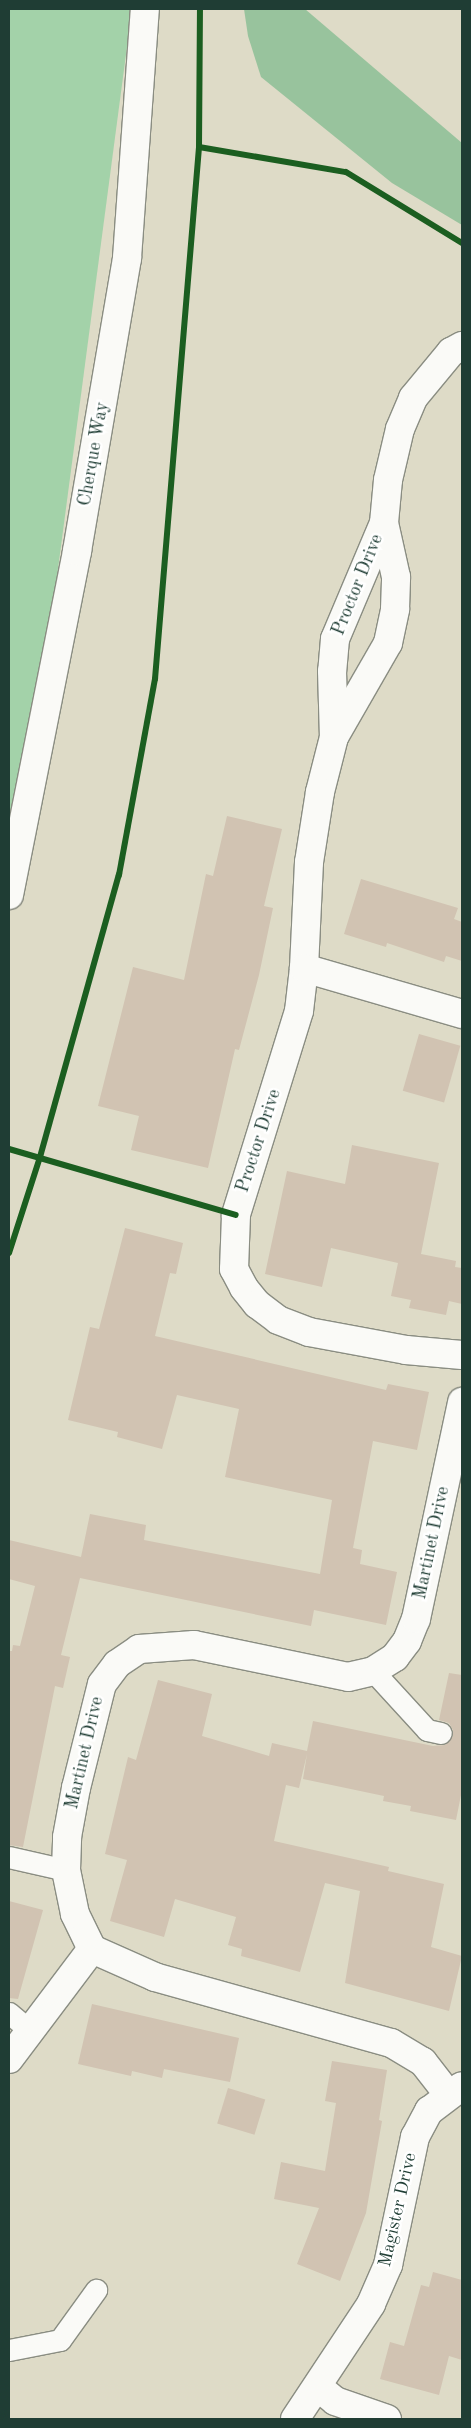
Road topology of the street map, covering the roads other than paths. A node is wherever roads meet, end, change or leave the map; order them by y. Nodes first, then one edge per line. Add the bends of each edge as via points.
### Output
1 (145, 9) edge
2 (462, 346) edge
3 (384, 523) junction
4 (334, 737) junction
5 (9, 895) edge
6 (304, 968) junction
7 (462, 1014) edge
8 (462, 1355) edge
9 (462, 1402) edge
10 (373, 1672) junction
11 (441, 1733) dead end
12 (9, 1857) edge
13 (66, 1870) junction
14 (92, 1949) junction
15 (19, 2022) edge
16 (9, 2059) edge
17 (455, 2090) edge
18 (96, 2290) dead end
19 (9, 2350) edge
20 (318, 2387) junction
21 (294, 2419) edge
22 (387, 2419) edge

1 - 5 street, Cherque Way via 127,258 77,551
2 - 3 street, Proctor Drive via 451,352 413,398 400,429 388,480
3 - 4 street, Proctor Drive via 335,639 332,671
3 - 4 street, Proctor Drive via 396,577 395,609 388,643
4 - 6 street, Proctor Drive via 320,792 309,862
6 - 7 street
6 - 8 street, Proctor Drive via 299,1011 236,1215 234,1269 257,1304 278,1320 309,1332 406,1350
9 - 10 street, Martinet Drive via 416,1619 407,1641 394,1658
10 - 11 lane via 427,1730
10 - 13 street, Martinet Drive via 348,1677 322,1674 194,1645 139,1649 116,1664 102,1684 76,1788 67,1837
12 - 13 lane
13 - 14 street, Martinet Drive via 75,1914
14 - 15 street
14 - 17 street via 155,1977 391,2043 423,2062
15 - 16 street
17 - 20 street, Magister Drive via 430,2110 415,2137 388,2265 371,2304
18 - 19 lane via 60,2340
20 - 21 street, Magister Drive
20 - 22 street via 335,2401

